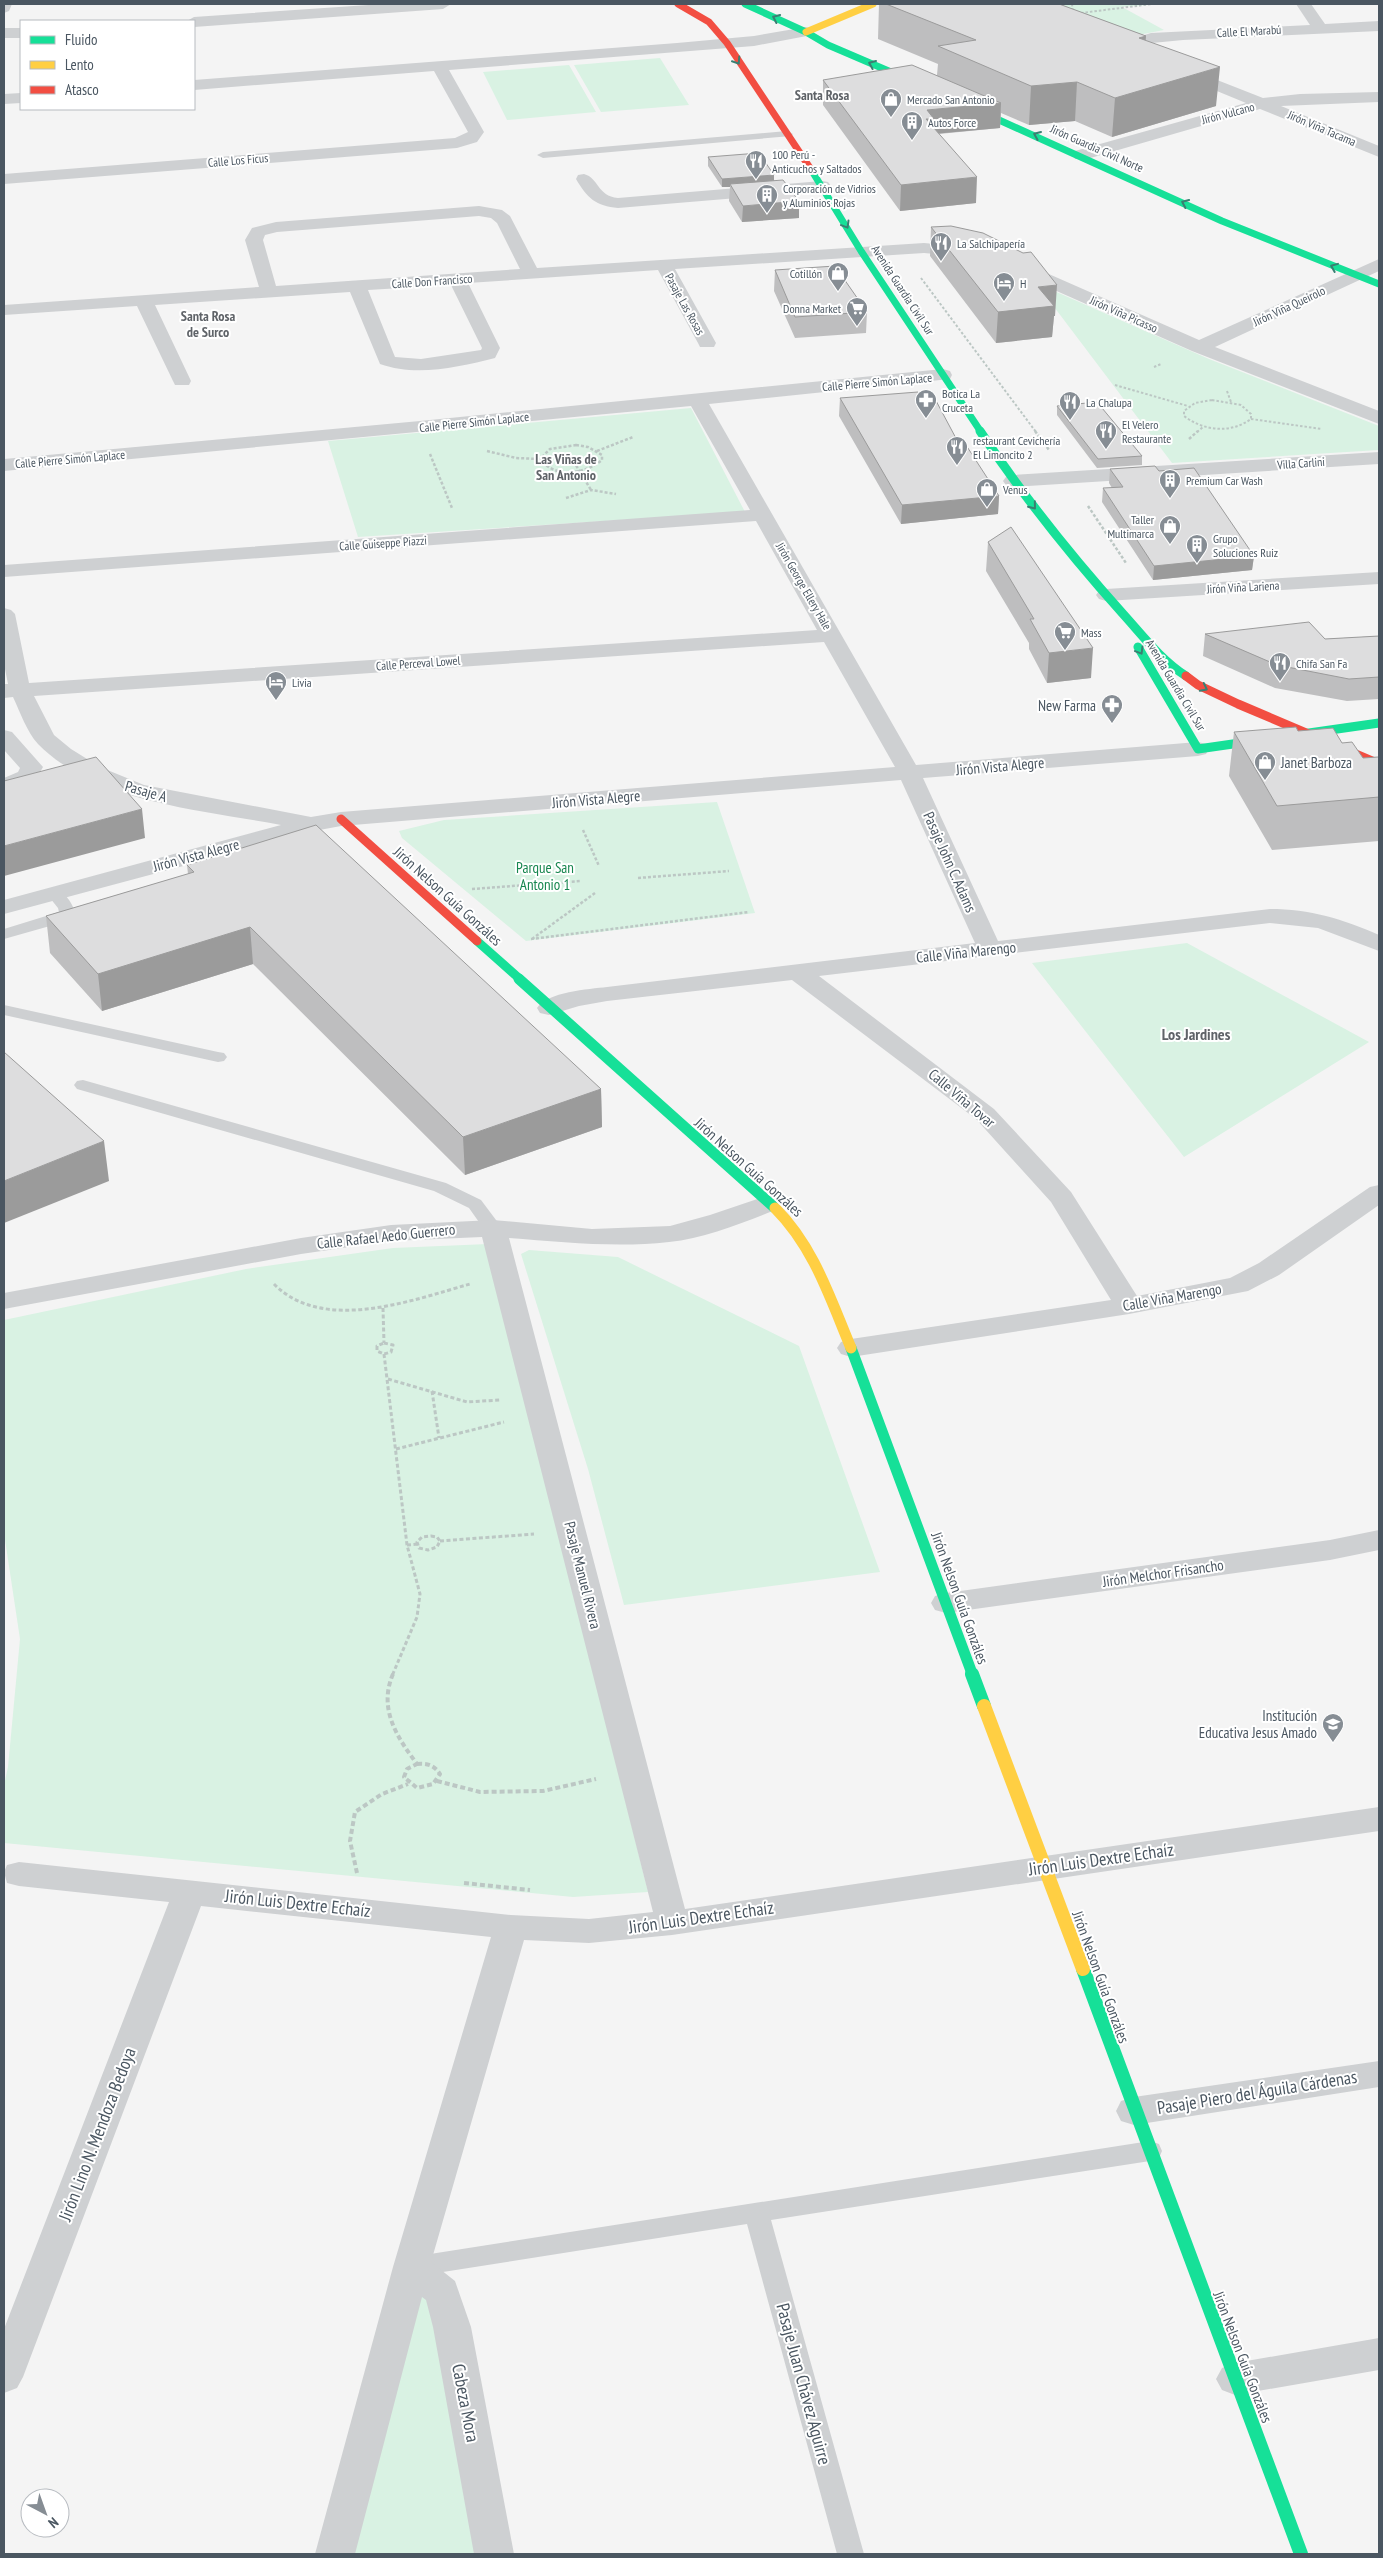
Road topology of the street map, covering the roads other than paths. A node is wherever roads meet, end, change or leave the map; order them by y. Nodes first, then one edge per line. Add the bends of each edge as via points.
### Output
1 (5, 4) edge
2 (443, 4) edge
3 (678, 4) edge
4 (746, 4) edge
5 (873, 4) edge
6 (1303, 4) edge
7 (366, 6) edge
8 (4, 8) edge
9 (195, 22) edge
10 (1379, 26) edge
11 (1319, 27) junction
12 (806, 32) junction
13 (4, 33) edge
14 (20, 33) edge
15 (1103, 40) edge
16 (727, 43) junction
17 (1121, 47) junction
18 (1148, 58) edge
19 (1166, 65) edge
20 (439, 67) junction
21 (195, 85) edge
22 (928, 88) edge
23 (1379, 97) edge
24 (20, 98) edge
25 (4, 99) edge
26 (955, 100) edge
27 (1264, 103) junction
28 (787, 134) junction
29 (1379, 152) edge
30 (543, 155) dead end
31 (1081, 155) junction
32 (4, 179) edge
33 (584, 179) dead end
34 (822, 186) junction
35 (861, 251) junction
36 (1379, 264) edge
37 (664, 265) junction
38 (531, 274) junction
39 (1355, 276) junction
40 (458, 279) junction
41 (1379, 284) edge
42 (358, 286) junction
43 (268, 292) junction
44 (144, 301) junction
45 (4, 310) edge
46 (707, 343) dead end
47 (1199, 347) junction
48 (943, 375) junction
49 (182, 380) dead end
50 (697, 398) junction
51 (1379, 418) edge
52 (1379, 458) edge
53 (4, 465) edge
54 (1013, 481) junction
55 (762, 515) junction
56 (4, 571) edge
57 (1379, 578) edge
58 (1106, 595) junction
59 (4, 614) edge
60 (832, 634) junction
61 (12, 690) edge
62 (1379, 723) edge
63 (1304, 732) junction
64 (4, 737) edge
65 (1198, 748) junction
66 (1379, 764) edge
67 (910, 774) junction
68 (4, 786) edge
69 (341, 820) junction
70 (312, 824) junction
71 (54, 893) junction
72 (4, 907) edge
73 (4, 934) edge
74 (1379, 944) edge
75 (990, 949) junction
76 (796, 971) junction
77 (549, 1008) junction
78 (4, 1010) edge
79 (218, 1057) dead end
80 (83, 1085) dead end
81 (1379, 1193) edge
82 (769, 1203) junction
83 (493, 1228) junction
84 (4, 1301) edge
85 (1129, 1306) junction
86 (851, 1348) junction
87 (1379, 1540) edge
88 (946, 1603) junction
89 (1379, 1819) edge
90 (1044, 1867) junction
91 (19, 1874) dead end
92 (190, 1892) junction
93 (672, 1923) junction
94 (511, 1927) junction
95 (1379, 2074) edge
96 (1134, 2111) junction
97 (1150, 2151) junction
98 (757, 2214) junction
99 (411, 2267) junction
100 (1379, 2354) edge
101 (4, 2377) edge
102 (1235, 2379) junction
103 (335, 2554) edge
104 (494, 2554) edge
105 (851, 2554) edge
106 (1301, 2554) edge

1 - 8 street
2 - 7 street
3 - 16 main road, Avenida Guardia Civil Sur via 709,22
12 -> 4 main road
5 - 12 main road
6 - 11 street
7 - 9 street
10 - 11 street, Calle El Marabú
11 - 17 street, Calle El Marabú via 1151,38
12 - 16 street
22 -> 12 main road via 828,45
13 - 14 street
15 - 17 street
16 - 20 street
16 -> 28 main road, Avenida Guardia Civil Sur
17 - 18 street
19 - 27 street, Jirón Viña Tacama
20 - 21 street
20 - 32 street, Calle Los Ficus via 476,132 471,138 457,143
23 - 27 street, Jirón Vulcano
24 - 25 street
31 -> 26 main road, Jirón Guardia Civil Norte
27 - 29 street, Jirón Viña Tacama
27 - 31 street, Jirón Vulcano
28 - 30 lane
28 - 34 main road, Avenida Guardia Civil Sur
39 -> 31 main road, Jirón Guardia Civil Norte via 1242,229
33 - 34 street via 595,198 618,203
34 -> 35 main road, Avenida Guardia Civil Sur
35 - 37 street, Calle Don Francisco
35 - 47 street, Jirón Viña Picasso via 950,249 996,260 1030,271
35 - 48 main road, Avenida Guardia Civil Sur
36 - 39 street, Jirón Viña Queirolo
37 - 38 street, Calle Don Francisco
37 - 46 street, Pasaje Las Rosas
38 - 40 street, Calle Don Francisco
38 - 43 street via 504,220 496,214 469,212 276,227 258,232 254,240
39 - 41 main road, Jirón Guardia Civil Norte
39 - 47 street, Jirón Viña Queirolo
40 - 42 street, Calle Don Francisco
40 - 42 street via 491,348 488,354 406,365 387,360
42 - 43 street, Calle Don Francisco
43 - 44 street, Calle Don Francisco
44 - 45 street, Calle Don Francisco
44 - 49 street
47 - 51 street, Jirón Viña Picasso
48 - 50 street, Calle Pierre Simón Laplace
48 - 54 main road, Avenida Guardia Civil Sur
50 - 53 street, Calle Pierre Simón Laplace
50 - 55 street, Jirón George Ellery Hale
52 - 54 street, Villa Carlini
54 -> 58 main road, Avenida Guardia Civil Sur
55 - 56 street, Calle Guiseppe Piazzi
55 - 60 street, Jirón George Ellery Hale
57 - 58 street, Jirón Viña Lariena
58 -> 63 main road, Avenida Guardia Civil Sur via 1176,670 1198,685
58 -> 65 main road, Avenida Guardia Civil Sur
59 - 61 street, Pasaje A
60 - 61 street, Calle Perceval Lowel
60 - 67 street, Jirón George Ellery Hale
61 - 70 street, Pasaje A via 45,738 92,772 138,791
62 - 63 main road
63 - 65 main road, Avenida Guardia Civil Sur
63 - 66 main road, Avenida Guardia Civil Sur
64 - 68 street via 32,767 27,776
65 - 67 street, Jirón Vista Alegre
67 - 69 street, Jirón Vista Alegre
67 - 75 street, Pasaje John C. Adams
69 - 70 street, Jirón Vista Alegre
69 - 77 main road, Jirón Nelson Guía Gonzáles
70 - 71 street, Jirón Vista Alegre
71 - 72 street, Jirón Vista Alegre
71 - 73 lane via 66,907 66,914 58,920
74 - 75 street, Calle Viña Marengo via 1329,922 1300,916 1270,916
75 - 76 street, Calle Viña Marengo
76 - 77 street, Calle Viña Marengo via 607,994 574,999
76 - 85 street, Calle Viña Tovar via 985,1114 1062,1198
77 - 82 main road, Jirón Nelson Guía Gonzáles
78 - 79 lane
80 - 83 lane via 440,1187 476,1204
81 - 85 street, Calle Viña Marengo via 1270,1268 1238,1285
82 - 83 street, Calle Rafael Aedo Guerrero via 720,1221 670,1234 592,1237
82 - 86 main road, Jirón Nelson Guía Gonzáles via 791,1222 806,1244
83 - 84 street, Calle Rafael Aedo Guerrero via 390,1233 301,1246
83 - 93 street, Pasaje Manuel Rivera
85 - 86 street, Calle Viña Marengo
86 - 88 main road, Jirón Nelson Guía Gonzáles
87 - 88 street, Jirón Melchor Frisancho via 1330,1550
88 - 90 main road, Jirón Nelson Guía Gonzáles
89 - 90 street, Jirón Luis Dextre Echaíz
90 - 93 street, Jirón Luis Dextre Echaíz
90 - 96 main road, Jirón Nelson Guía Gonzáles
91 - 92 street, Jirón Luis Dextre Echaíz
92 - 94 street, Jirón Luis Dextre Echaíz
92 - 101 street, Jirón Lino N. Mendoza Bedoya
93 - 94 street, Jirón Luis Dextre Echaíz via 589,1931
94 - 99 street
95 - 96 street, Pasaje Piero del Águila Cárdenas
96 - 97 main road, Jirón Nelson Guía Gonzáles
97 - 98 lane
97 - 102 main road, Jirón Nelson Guía Gonzáles
98 - 99 lane
98 - 105 lane, Pasaje Juan Chávez Aguirre
99 - 103 street
99 - 104 street, Cabeza Mora via 442,2292 452,2326
100 - 102 street
102 - 106 main road, Jirón Nelson Guía Gonzáles

